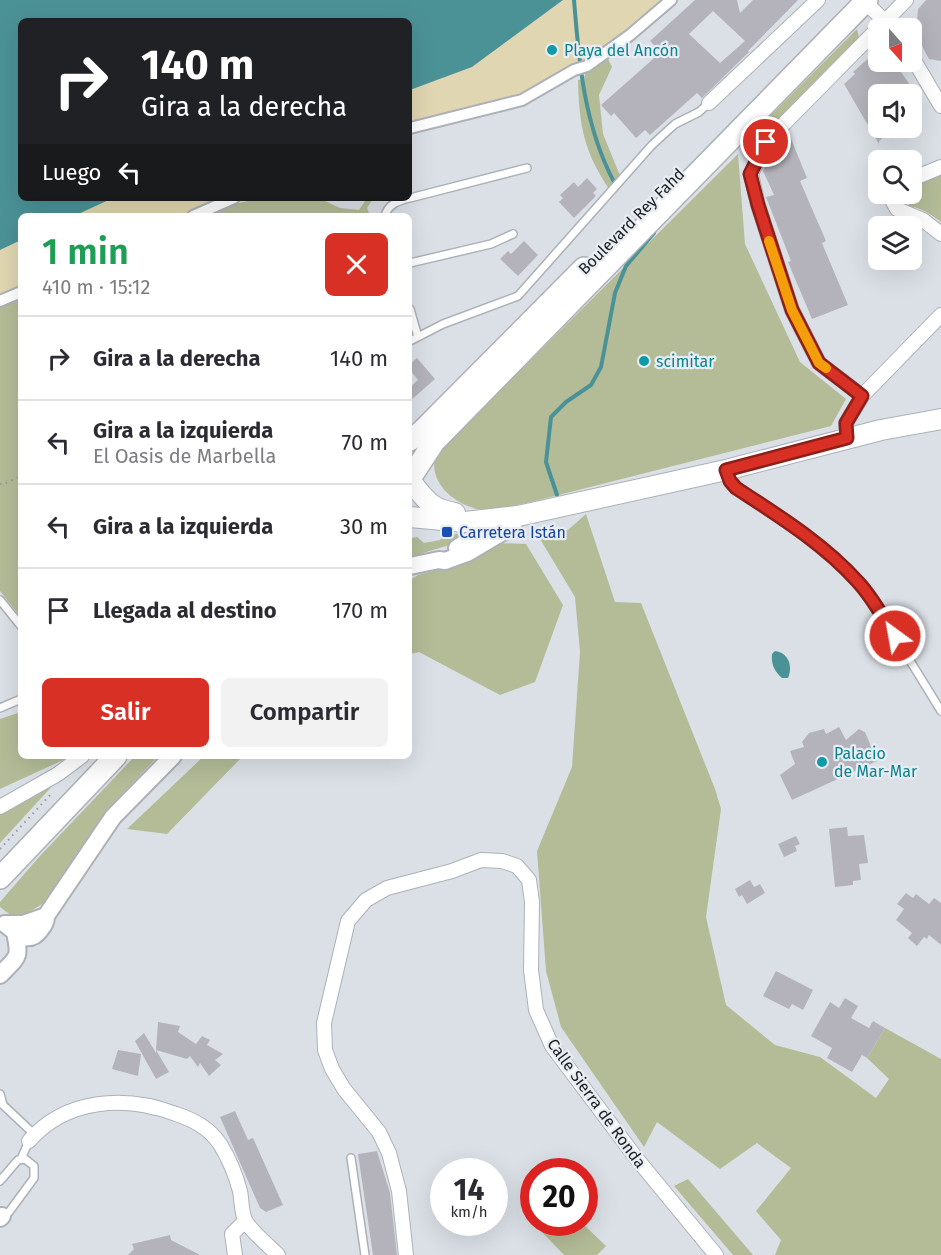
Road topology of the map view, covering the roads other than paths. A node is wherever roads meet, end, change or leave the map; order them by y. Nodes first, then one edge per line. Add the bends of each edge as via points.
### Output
1 (671, 0) edge
2 (818, 0) edge
3 (906, 0) edge
4 (861, 1) edge
5 (881, 18) edge
6 (894, 18) edge
7 (868, 45) edge
8 (922, 69) edge
9 (937, 87) edge
10 (710, 103) joint
11 (941, 106) edge
12 (412, 128) edge
13 (941, 166) edge
14 (527, 168) dead end
15 (922, 175) edge
16 (412, 197) edge
17 (227, 201) edge
18 (397, 201) edge
19 (894, 204) edge
20 (201, 213) edge
21 (386, 213) edge
22 (513, 234) dead end
23 (941, 234) edge
24 (412, 263) edge
25 (18, 293) edge
26 (0, 301) edge
27 (941, 315) edge
28 (412, 316) edge
29 (418, 337) junction
30 (412, 340) edge
31 (862, 396) junction
32 (941, 419) edge
33 (419, 436) edge
34 (847, 438) junction
35 (726, 470) junction
36 (412, 475) edge
37 (412, 482) edge
38 (412, 517) edge
39 (478, 528) junction
40 (412, 566) edge
41 (0, 600) edge
42 (18, 622) edge
43 (18, 700) edge
44 (0, 708) edge
45 (941, 711) edge
46 (78, 759) edge
47 (98, 759) edge
48 (113, 759) edge
49 (169, 759) edge
50 (0, 807) edge
51 (2, 865) edge
52 (0, 891) edge
53 (38, 924) junction
54 (7, 928) edge
55 (19, 954) junction
56 (3, 971) edge
57 (0, 1094) edge
58 (32, 1138) junction
59 (351, 1158) dead end
60 (21, 1159) junction
61 (0, 1181) edge
62 (0, 1217) edge
63 (246, 1221) junction
64 (235, 1255) edge
65 (278, 1255) edge
66 (365, 1255) edge
67 (406, 1255) edge
68 (716, 1255) edge

1 - 12 street via 587,66 522,100
2 - 10 street
3 - 6 street
4 - 5 street
4 - 33 main road, Boulevard Rey Fahd
7 - 31 street via 766,142 750,174 792,310 819,363
8 - 9 street
9 - 11 street
10 - 29 lane via 675,124 652,145 518,296
13 - 15 street
14 - 16 lane
17 - 20 street
18 - 21 lane
19 - 23 street
22 - 24 lane via 491,244
25 - 26 street
27 - 31 street
28 - 29 lane
29 - 30 lane
31 - 34 street via 846,423
32 - 34 main road
33 - 36 main road, Boulevard Rey Fahd
34 - 35 main road
35 - 39 main road
35 - 45 lane via 736,488 834,557 858,582
37 - 39 main road via 431,506
38 - 39 main road
39 - 40 street via 463,545 439,560
41 - 42 lane
43 - 44 lane
46 - 50 street
47 - 51 main road
48 - 51 main road
49 - 53 street via 113,817
51 - 52 main road via 5,884
53 - 54 street via 25,938
53 - 55 street
54 - 55 street
54 - 56 street via 11,949
55 - 56 street via 13,965
57 - 58 lane via 3,1105
58 - 60 lane
58 - 63 street via 63,1114 92,1104 120,1101 154,1105 195,1120 221,1146 240,1190
59 - 66 lane
60 - 61 lane
60 - 62 lane via 32,1163 34,1178 9,1212
63 - 64 street via 232,1234
63 - 65 street
67 - 68 street, Calle Sierra de Ronda via 399,1191 389,1153 379,1132 332,1069 325,1050 324,1023 348,921 366,900 387,888 481,860 517,866 529,880 536,1010 552,1046

